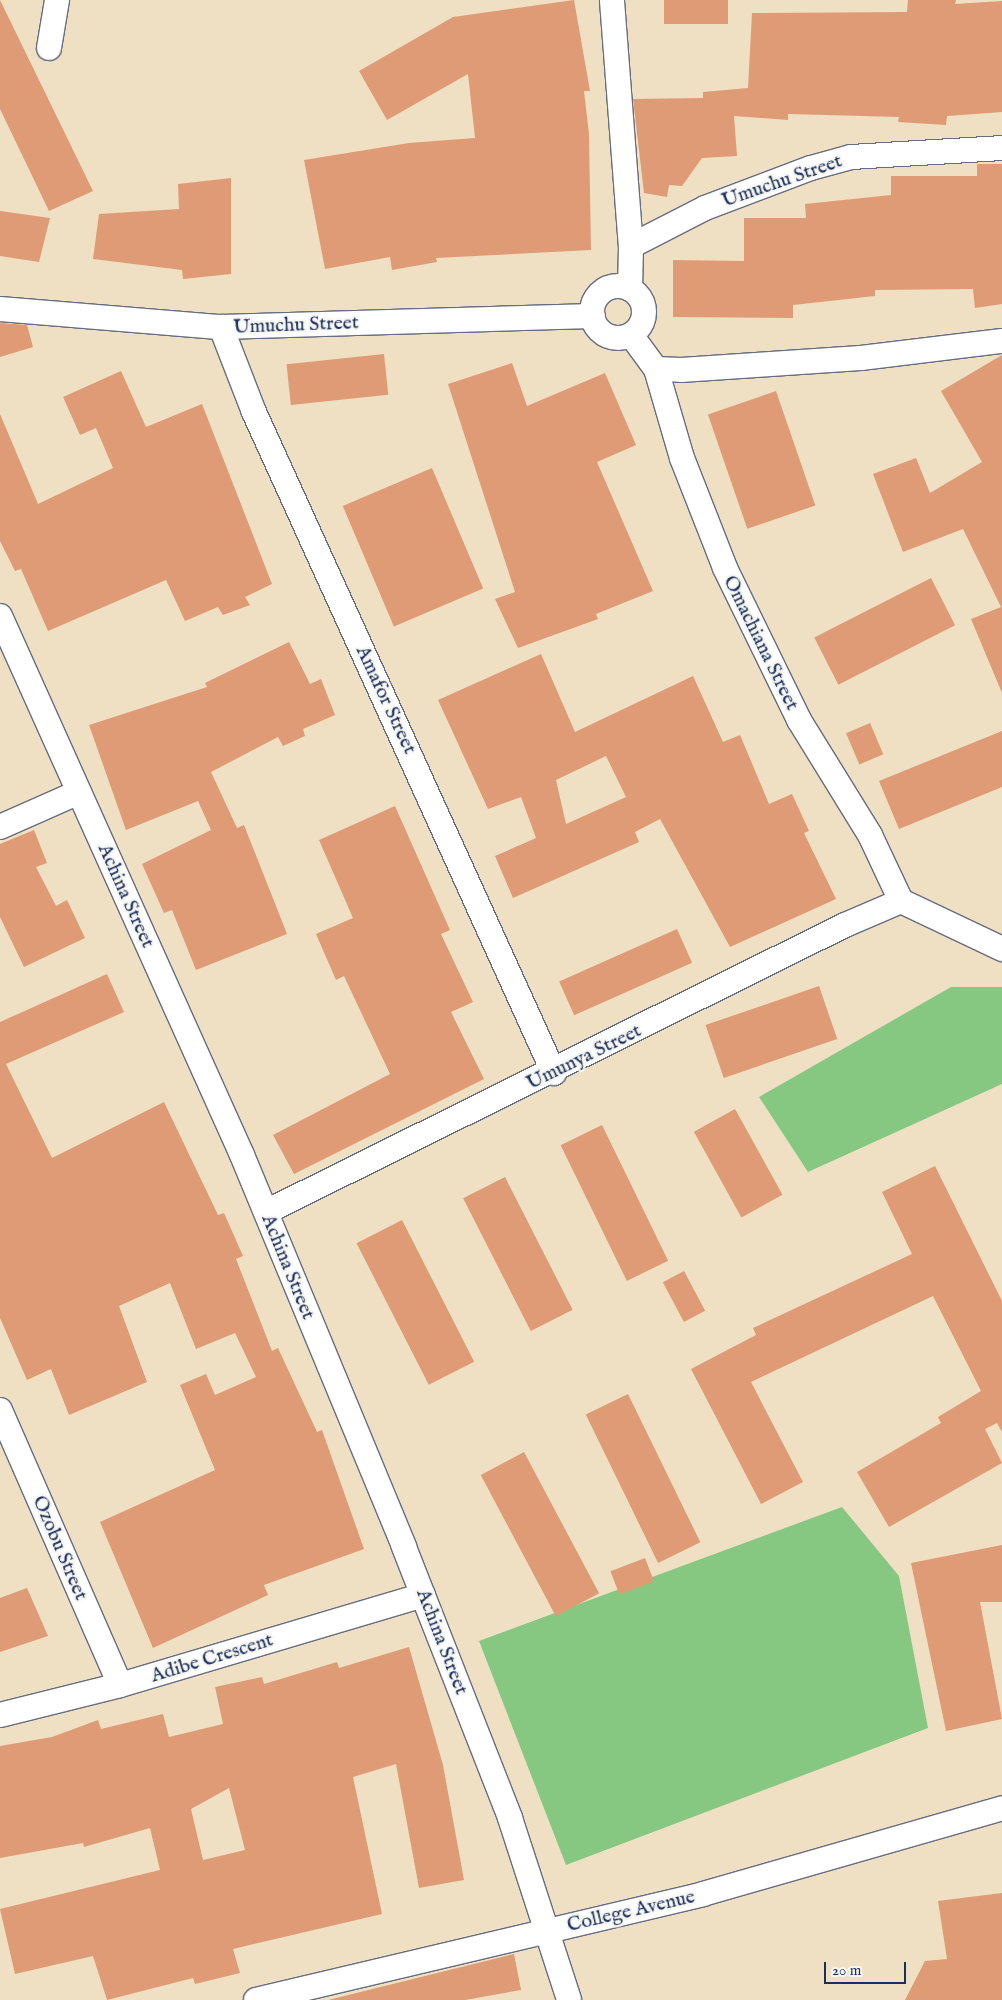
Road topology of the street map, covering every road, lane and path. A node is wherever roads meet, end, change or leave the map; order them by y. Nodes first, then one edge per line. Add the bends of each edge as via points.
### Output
1 (57, 0) edge
2 (612, 1) edge
3 (49, 48) dead end
4 (1002, 148) edge
5 (631, 246) junction
6 (630, 289) junction
7 (0, 309) edge
8 (593, 316) junction
9 (221, 327) junction
10 (631, 335) junction
11 (1002, 341) edge
12 (656, 368) junction
13 (0, 616) edge
14 (79, 792) junction
15 (0, 827) edge
16 (901, 901) junction
17 (1002, 949) edge
18 (554, 1073) junction
19 (266, 1212) junction
20 (0, 1410) edge
21 (423, 1595) junction
22 (120, 1685) junction
23 (0, 1715) edge
24 (1002, 1808) edge
25 (546, 1930) junction
26 (256, 2000) edge
27 (568, 2000) edge

1 - 3 street
2 - 5 street
4 - 5 street, Umuchu Street via 851,157 811,168 705,208
5 - 6 street
6 - 8 street via 615,286 601,293
6 - 10 street via 641,299 644,314
7 - 9 street, Umuchu Street
8 - 9 street, Umuchu Street
8 - 10 street via 604,334 618,338
9 - 18 street, Amafor Street via 254,412
10 - 12 street
11 - 12 street via 714,370
12 - 16 street, Omachiana Street via 682,458 725,568 799,720 870,835
13 - 14 street, Achina Street
14 - 15 street
14 - 19 street, Achina Street
16 - 17 street
16 - 18 street, Umunya Street via 844,925
18 - 19 street, Umunya Street
19 - 21 street, Achina Street
20 - 22 street, Ozobu Street
21 - 22 street, Adibe Crescent
21 - 25 street, Achina Street via 510,1818
22 - 23 street, Adibe Crescent
24 - 25 street, College Avenue via 703,1894
25 - 26 street, College Avenue
25 - 27 street, Achina Street

